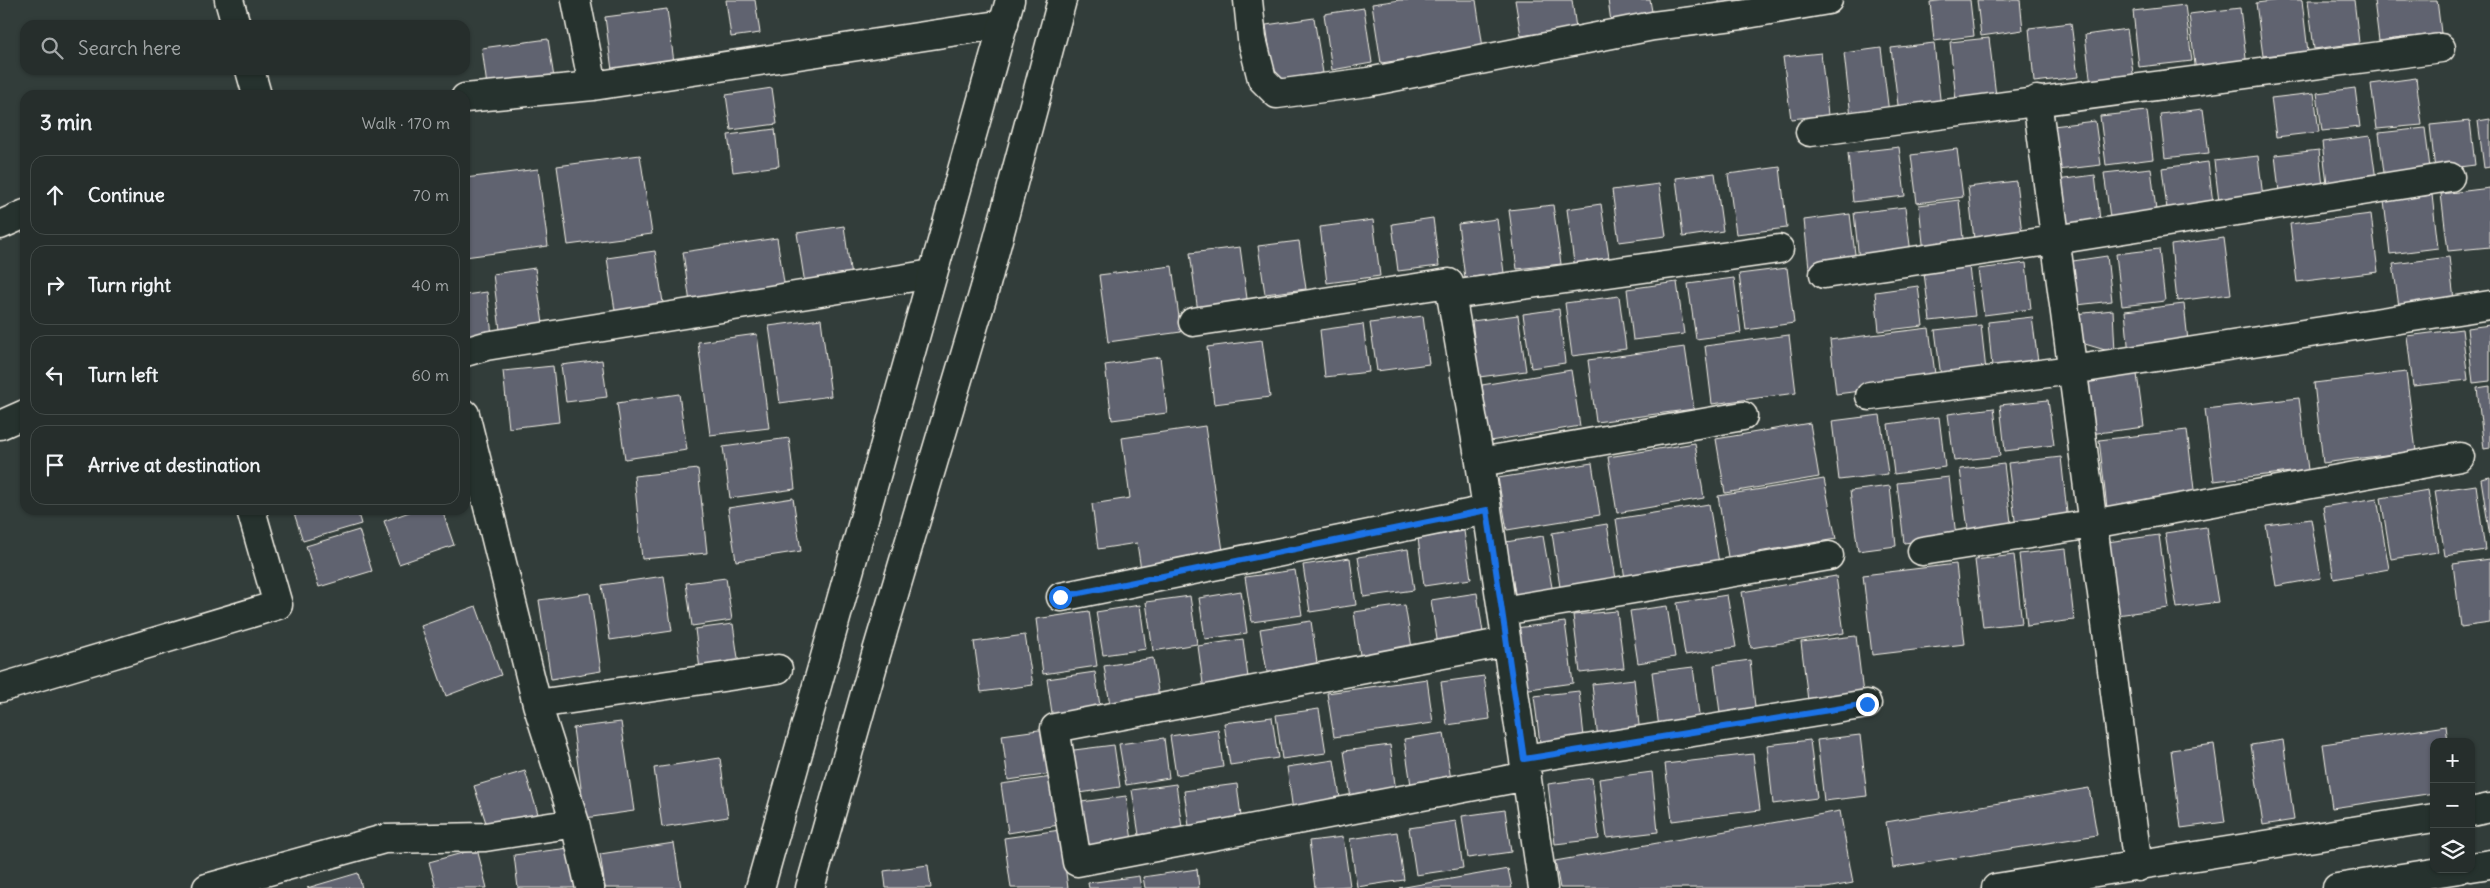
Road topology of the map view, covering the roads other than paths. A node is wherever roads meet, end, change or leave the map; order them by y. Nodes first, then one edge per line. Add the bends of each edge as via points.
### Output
1 (229, 0) edge
2 (576, 0) edge
3 (1062, 0) edge
4 (1248, 0) edge
5 (1828, 0) edge
6 (1007, 12) edge
7 (235, 20) edge
8 (2441, 48) dead end
9 (252, 75) edge
10 (593, 86) junction
11 (256, 90) edge
12 (470, 98) edge
13 (2037, 100) junction
14 (1810, 132) dead end
15 (2450, 177) dead end
16 (20, 216) edge
17 (0, 225) edge
18 (2055, 240) junction
19 (1779, 249) dead end
20 (932, 274) junction
21 (1824, 274) dead end
22 (1451, 295) junction
23 (2490, 305) edge
24 (1193, 322) dead end
25 (470, 351) edge
26 (2072, 370) junction
27 (1870, 396) dead end
28 (20, 416) edge
29 (1743, 416) dead end
30 (0, 425) edge
31 (470, 434) edge
32 (2460, 457) dead end
33 (1480, 462) junction
34 (1487, 510) junction
35 (252, 515) edge
36 (2092, 524) junction
37 (1922, 551) dead end
38 (1829, 556) dead end
39 (1060, 597) dead end
40 (1502, 610) junction
41 (1506, 642) junction
42 (778, 669) dead end
43 (0, 688) edge
44 (537, 704) junction
45 (1867, 704) dead end
46 (1526, 768) junction
47 (2490, 808) edge
48 (2475, 811) edge
49 (2430, 819) edge
50 (575, 823) junction
51 (2490, 864) edge
52 (2475, 866) edge
53 (2138, 867) junction
54 (2433, 873) edge
55 (207, 888) edge
56 (590, 888) edge
57 (760, 888) edge
58 (810, 888) edge
59 (1543, 888) edge
60 (1996, 888) edge
61 (2337, 888) edge

1 - 7 street
2 - 10 street
3 - 58 street via 985,288
4 - 5 street via 1252,39 1262,79 1277,94 1368,82 1653,26
6 - 10 street
6 - 20 street
8 - 13 street
9 - 11 street
10 - 12 street
13 - 14 street
13 - 18 street
15 - 18 street
16 - 17 street
18 - 21 street
18 - 26 street
19 - 22 street
20 - 25 street
20 - 57 street
22 - 24 street via 1449,283
22 - 33 street
23 - 26 street
26 - 27 street
26 - 36 street
28 - 30 street
29 - 33 street
31 - 44 street
32 - 36 street
33 - 34 street
34 - 39 street
34 - 40 street
35 - 43 street via 278,605
36 - 37 street
36 - 53 street
38 - 40 street
40 - 41 street
41 - 46 street
41 - 46 street via 1055,728 1077,862
42 - 44 street
44 - 50 street
45 - 46 street
46 - 59 street
47 - 48 street
49 - 53 street
50 - 55 street via 485,837 384,839
50 - 56 street
51 - 52 street
53 - 60 street
54 - 61 street

